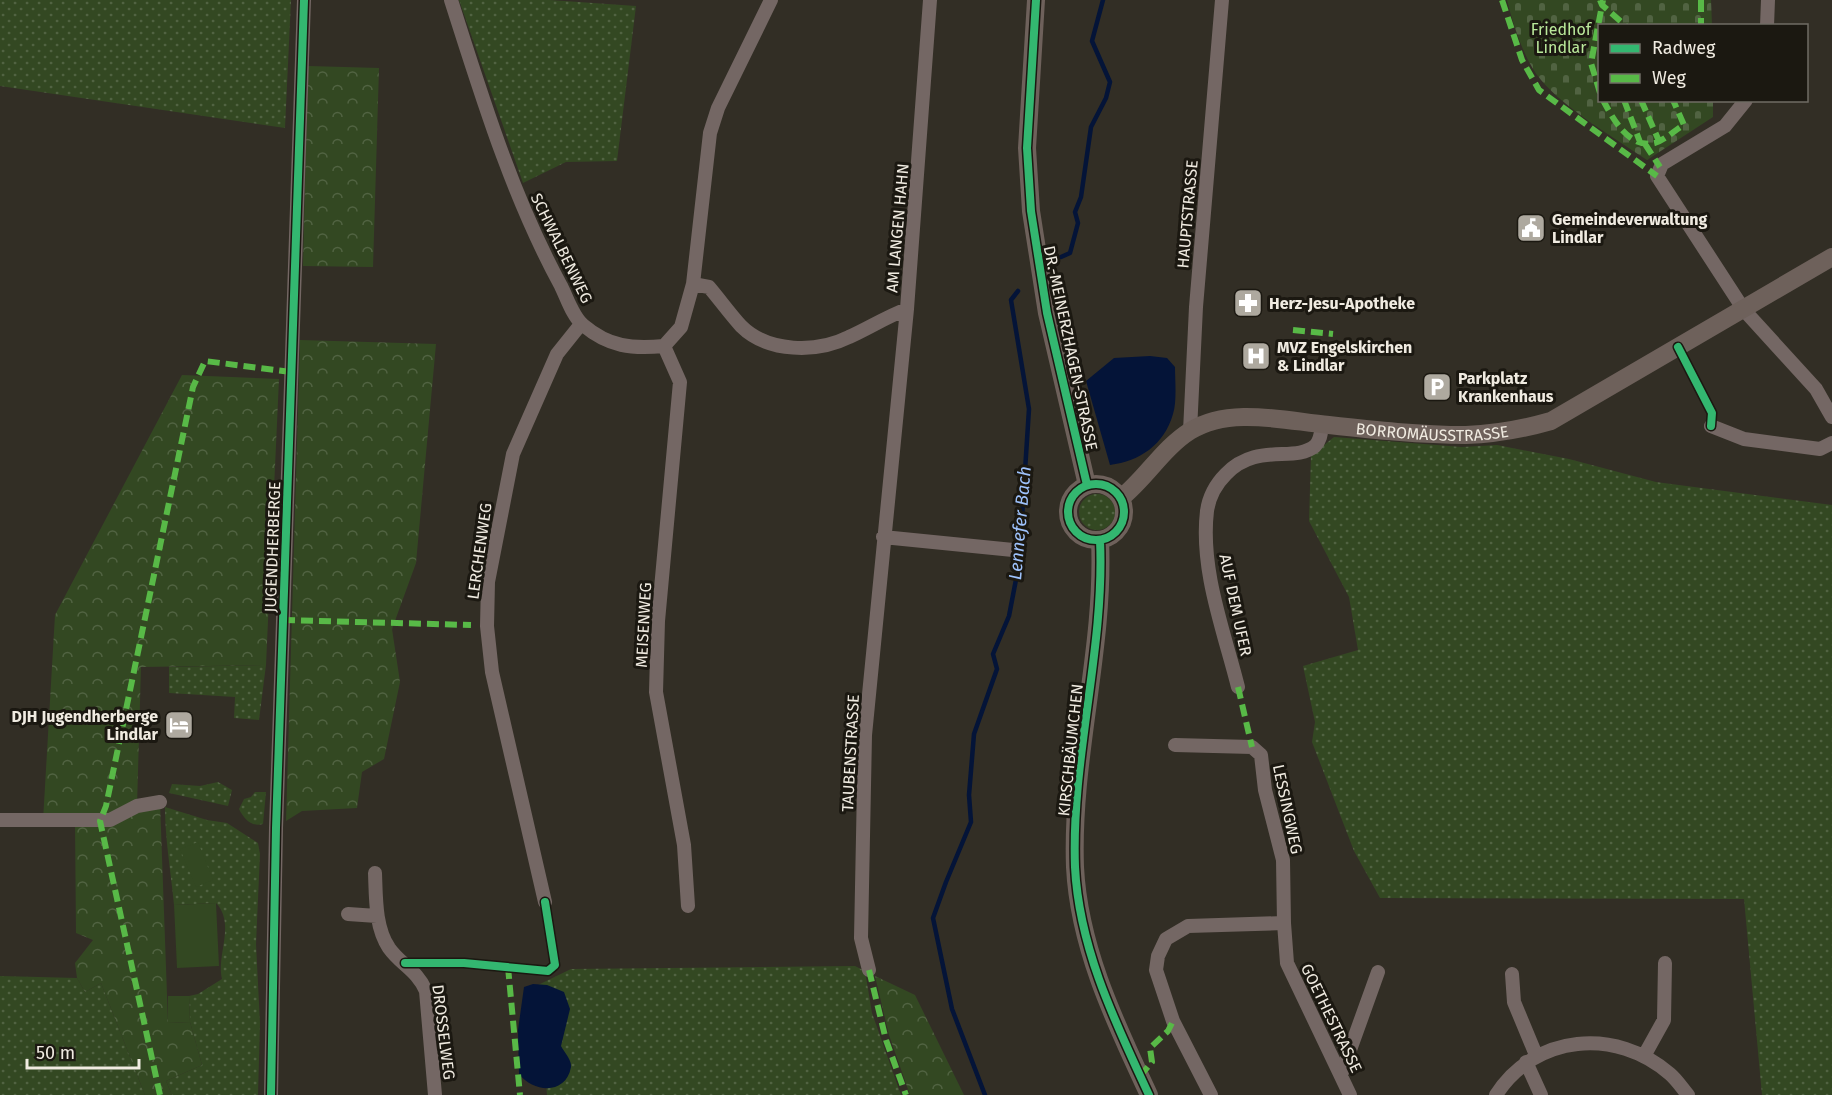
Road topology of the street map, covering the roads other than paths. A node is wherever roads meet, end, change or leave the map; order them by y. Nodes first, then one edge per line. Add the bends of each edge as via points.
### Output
1 (304, 0) edge
2 (451, 0) edge
3 (771, 0) edge
4 (930, 0) edge
5 (1036, 0) edge
6 (1222, 0) edge
7 (1768, 0) edge
8 (1767, 24) edge
9 (1744, 102) edge
10 (1832, 257) edge
11 (693, 284) junction
12 (907, 309) junction
13 (1744, 310) junction
14 (581, 324) junction
15 (664, 346) junction
16 (1832, 417) edge
17 (1322, 425) junction
18 (1711, 426) dead end
19 (1190, 430) junction
20 (1832, 443) edge
21 (1087, 485) junction
22 (1121, 498) junction
23 (883, 537) junction
24 (1100, 540) junction
25 (1013, 550) dead end
26 (1238, 687) dead end
27 (1175, 745) dead end
28 (160, 802) dead end
29 (0, 820) edge
30 (375, 873) dead end
31 (545, 902) dead end
32 (688, 906) dead end
33 (348, 914) dead end
34 (377, 916) junction
35 (1284, 923) junction
36 (1665, 963) dead end
37 (869, 970) dead end
38 (1378, 972) dead end
39 (1512, 974) dead end
40 (1644, 1056) junction
41 (1531, 1059) junction
42 (1341, 1075) junction
43 (271, 1095) edge
44 (435, 1095) edge
45 (1149, 1095) edge
46 (1211, 1095) edge
47 (1350, 1095) edge
48 (1496, 1095) edge
49 (1541, 1095) edge
50 (1688, 1095) edge

1 - 43 street, JUGENDHERBERGE via 276,828
2 - 14 street, SCHWALBENWEG via 534,236
3 - 11 street via 710,132
4 - 12 street, AM LANGEN HAHN
5 - 21 main road, DR.-MEINERZHAGEN-STRASSE via 1028,148 1031,211 1047,313
6 - 19 street, HAUPTSTRASSE via 1196,307
7 - 8 street
9 - 13 street via 1725,126 1662,164 1657,176
10 - 13 main road, BORROMÄUSSTRASSE
11 - 12 street, AM LANGEN HAHN via 709,287 743,328 768,342 790,348 815,348 847,339
11 - 15 street via 681,327
12 - 23 street, TAUBENSTRASSE
13 - 16 street via 1816,390
13 - 17 main road, BORROMÄUSSTRASSE via 1551,421 1518,430 1466,435
14 - 15 street, SCHWALBENWEG via 607,343 633,349
14 - 31 street, LERCHENWEG via 557,354 513,454 488,582 492,672
15 - 32 street, MEISENWEG via 680,382 658,621 656,692 684,845
17 - 19 main road, BORROMÄUSSTRASSE via 1243,417 1214,421
17 - 26 street, AUF DEM UFER via 1315,446 1305,451 1253,456 1241,461 1221,479 1210,501 1208,564
18 - 20 street via 1744,440 1820,449
19 - 22 main road, BORROMÄUSSTRASSE
21 - 22 main road via 1107,485
21 - 24 main road via 1074,494 1068,518 1077,533
22 - 24 main road via 1125,508 1119,529
23 - 25 street
23 - 37 street, TAUBENSTRASSE via 865,735 861,938
24 - 45 main road, KIRSCHBÄUMCHEN via 1101,585 1081,760 1075,868 1082,922 1100,987
27 - 35 street, LESSINGWEG via 1252,747 1261,755 1265,790 1283,861
28 - 29 street via 137,806 110,820
30 - 34 street, DROSSELWEG
33 - 34 street
34 - 44 street, DROSSELWEG via 389,948 420,978 426,991
35 - 42 street, GOETHESTRASSE via 1287,963
35 - 46 street via 1188,926 1166,939 1158,956 1155,970 1173,1021
36 - 40 street via 1664,1020
38 - 42 street
39 - 41 street via 1514,1002
40 - 41 street via 1590,1042 1549,1049
40 - 50 street via 1670,1074
41 - 48 street via 1505,1081
41 - 49 street
42 - 47 street, GOETHESTRASSE

